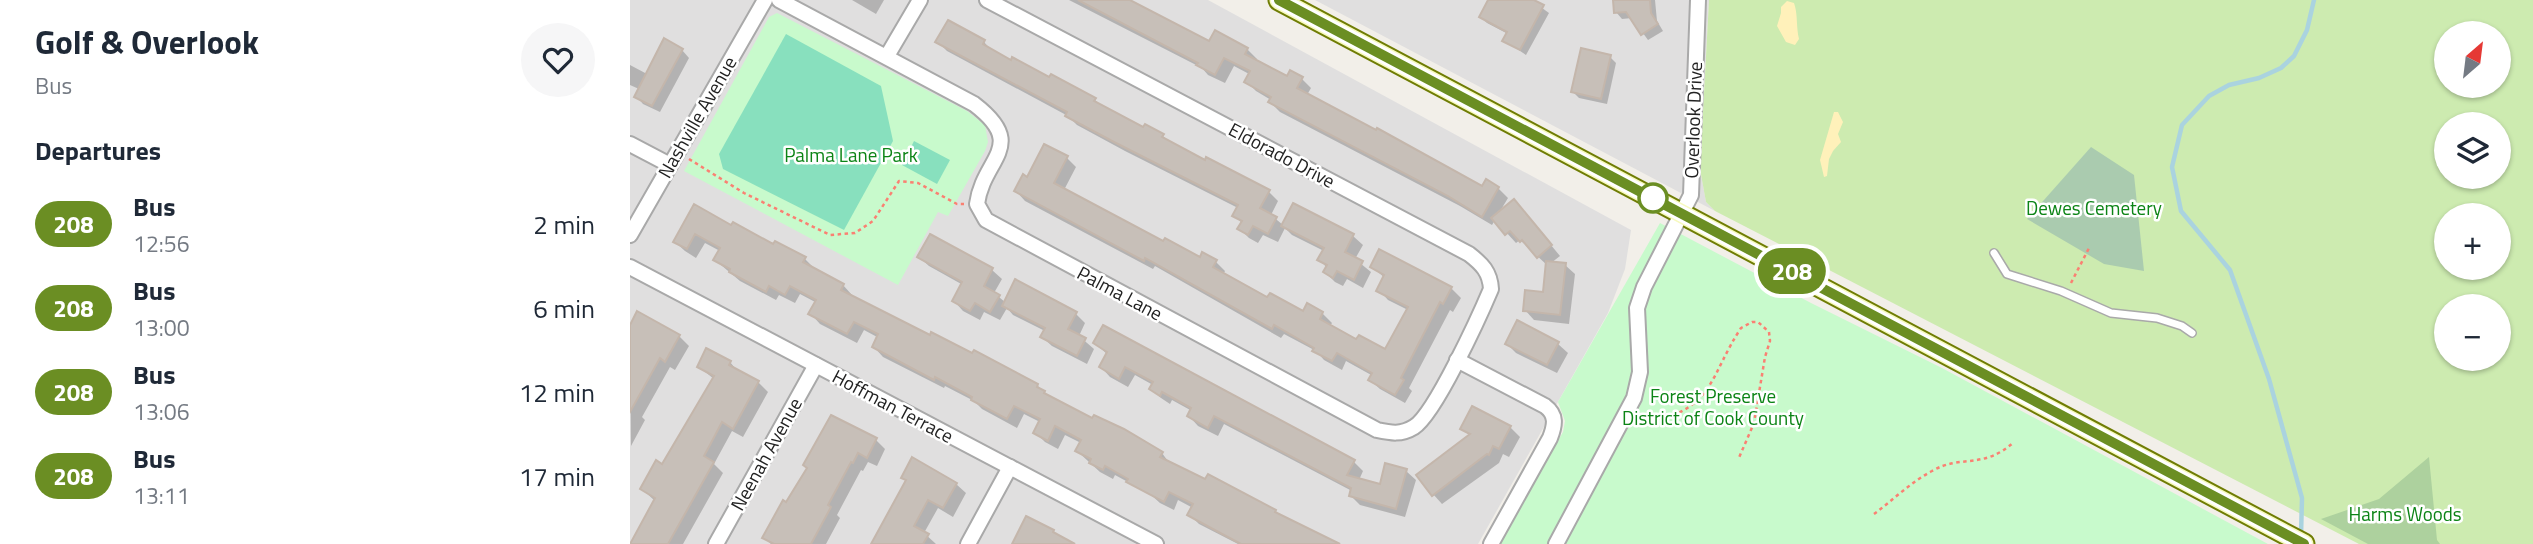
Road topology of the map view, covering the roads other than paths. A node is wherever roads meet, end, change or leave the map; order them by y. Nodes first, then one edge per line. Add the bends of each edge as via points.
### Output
1 (765, 0) edge
2 (779, 0) edge
3 (920, 0) edge
4 (987, 0) edge
5 (1279, 0) edge
6 (1698, 0) edge
7 (887, 56) junction
8 (630, 144) edge
9 (673, 159) junction
10 (1683, 214) junction
11 (630, 235) edge
12 (1994, 253) dead end
13 (630, 267) edge
14 (2192, 333) dead end
15 (1457, 360) junction
16 (816, 365) junction
17 (1010, 467) junction
18 (716, 544) edge
19 (968, 544) edge
20 (1156, 544) edge
21 (1491, 544) edge
22 (1556, 544) edge
23 (2304, 544) edge

1 - 9 street, Nashville Avenue
2 - 7 street
3 - 7 street
4 - 15 street, Eldorado Drive via 1469,254 1490,276 1491,289
5 - 10 main road
6 - 10 street, Overlook Drive via 1691,195
7 - 15 street, Palma Lane via 974,104 997,124 999,154 976,204 986,220 1000,229 1377,430 1404,432 1416,426
8 - 9 street
9 - 11 street, Nashville Avenue
10 - 22 street, Overlook Drive via 1637,307 1640,372 1634,398
10 - 23 main road
12 - 14 lane via 2007,274 2111,313 2157,318
13 - 16 street, Hoffman Terrace
15 - 21 street via 1552,412 1550,438
16 - 17 street, Hoffman Terrace
16 - 18 street, Neenah Avenue
17 - 19 street
17 - 20 street, Hoffman Terrace

